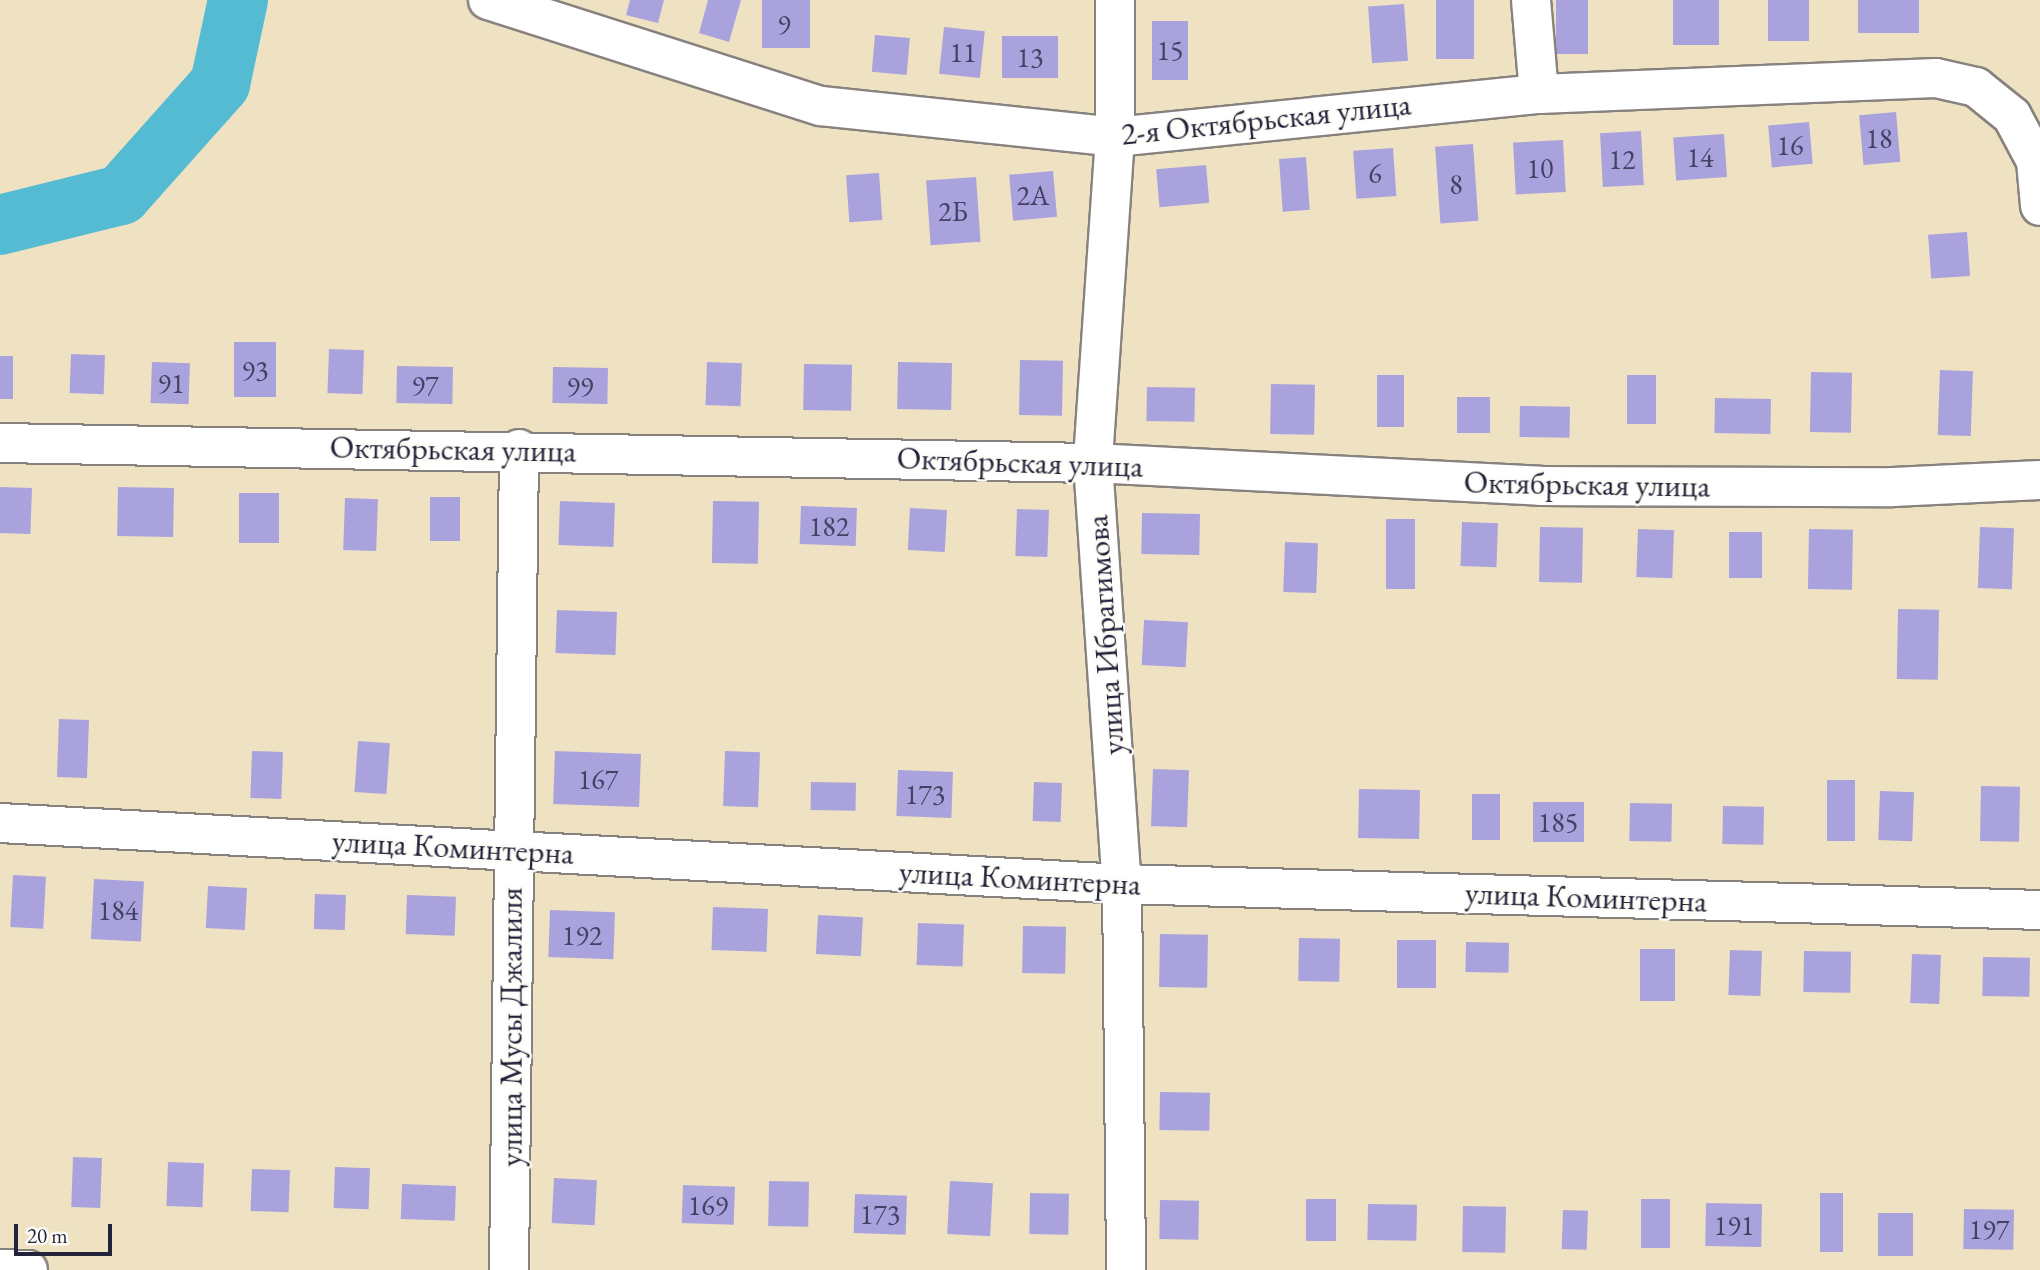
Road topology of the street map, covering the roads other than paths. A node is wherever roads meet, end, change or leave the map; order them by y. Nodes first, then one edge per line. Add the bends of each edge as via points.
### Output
1 (488, 0) edge
2 (1115, 0) edge
3 (1531, 0) edge
4 (1539, 93) junction
5 (1115, 137) junction
6 (2040, 206) edge
7 (0, 443) edge
8 (519, 449) junction
9 (1093, 463) junction
10 (2040, 480) edge
11 (0, 823) edge
12 (512, 850) junction
13 (1122, 884) junction
14 (2040, 910) edge
15 (0, 1269) edge
16 (28, 1270) edge
17 (509, 1270) edge
18 (1126, 1270) edge

1 - 5 street, 2-я Октябрьская улица via 821,106
2 - 5 street, улица Ибрагимова
3 - 4 street
4 - 5 street, 2-я Октябрьская улица
4 - 6 street, 2-я Октябрьская улица via 1936,78 1976,87 2012,116 2036,161
5 - 9 street, улица Ибрагимова
7 - 8 street, Октябрьская улица
8 - 9 street, Октябрьская улица
8 - 12 street, улица Мусы Джалиля
9 - 10 street, Октябрьская улица via 1541,486 1893,487
9 - 13 street, улица Ибрагимова
11 - 12 street, улица Коминтерна
12 - 13 street, улица Коминтерна
12 - 17 street, улица Мусы Джалиля
13 - 14 street, улица Коминтерна
13 - 18 street, улица Ибрагимова
15 - 16 street

